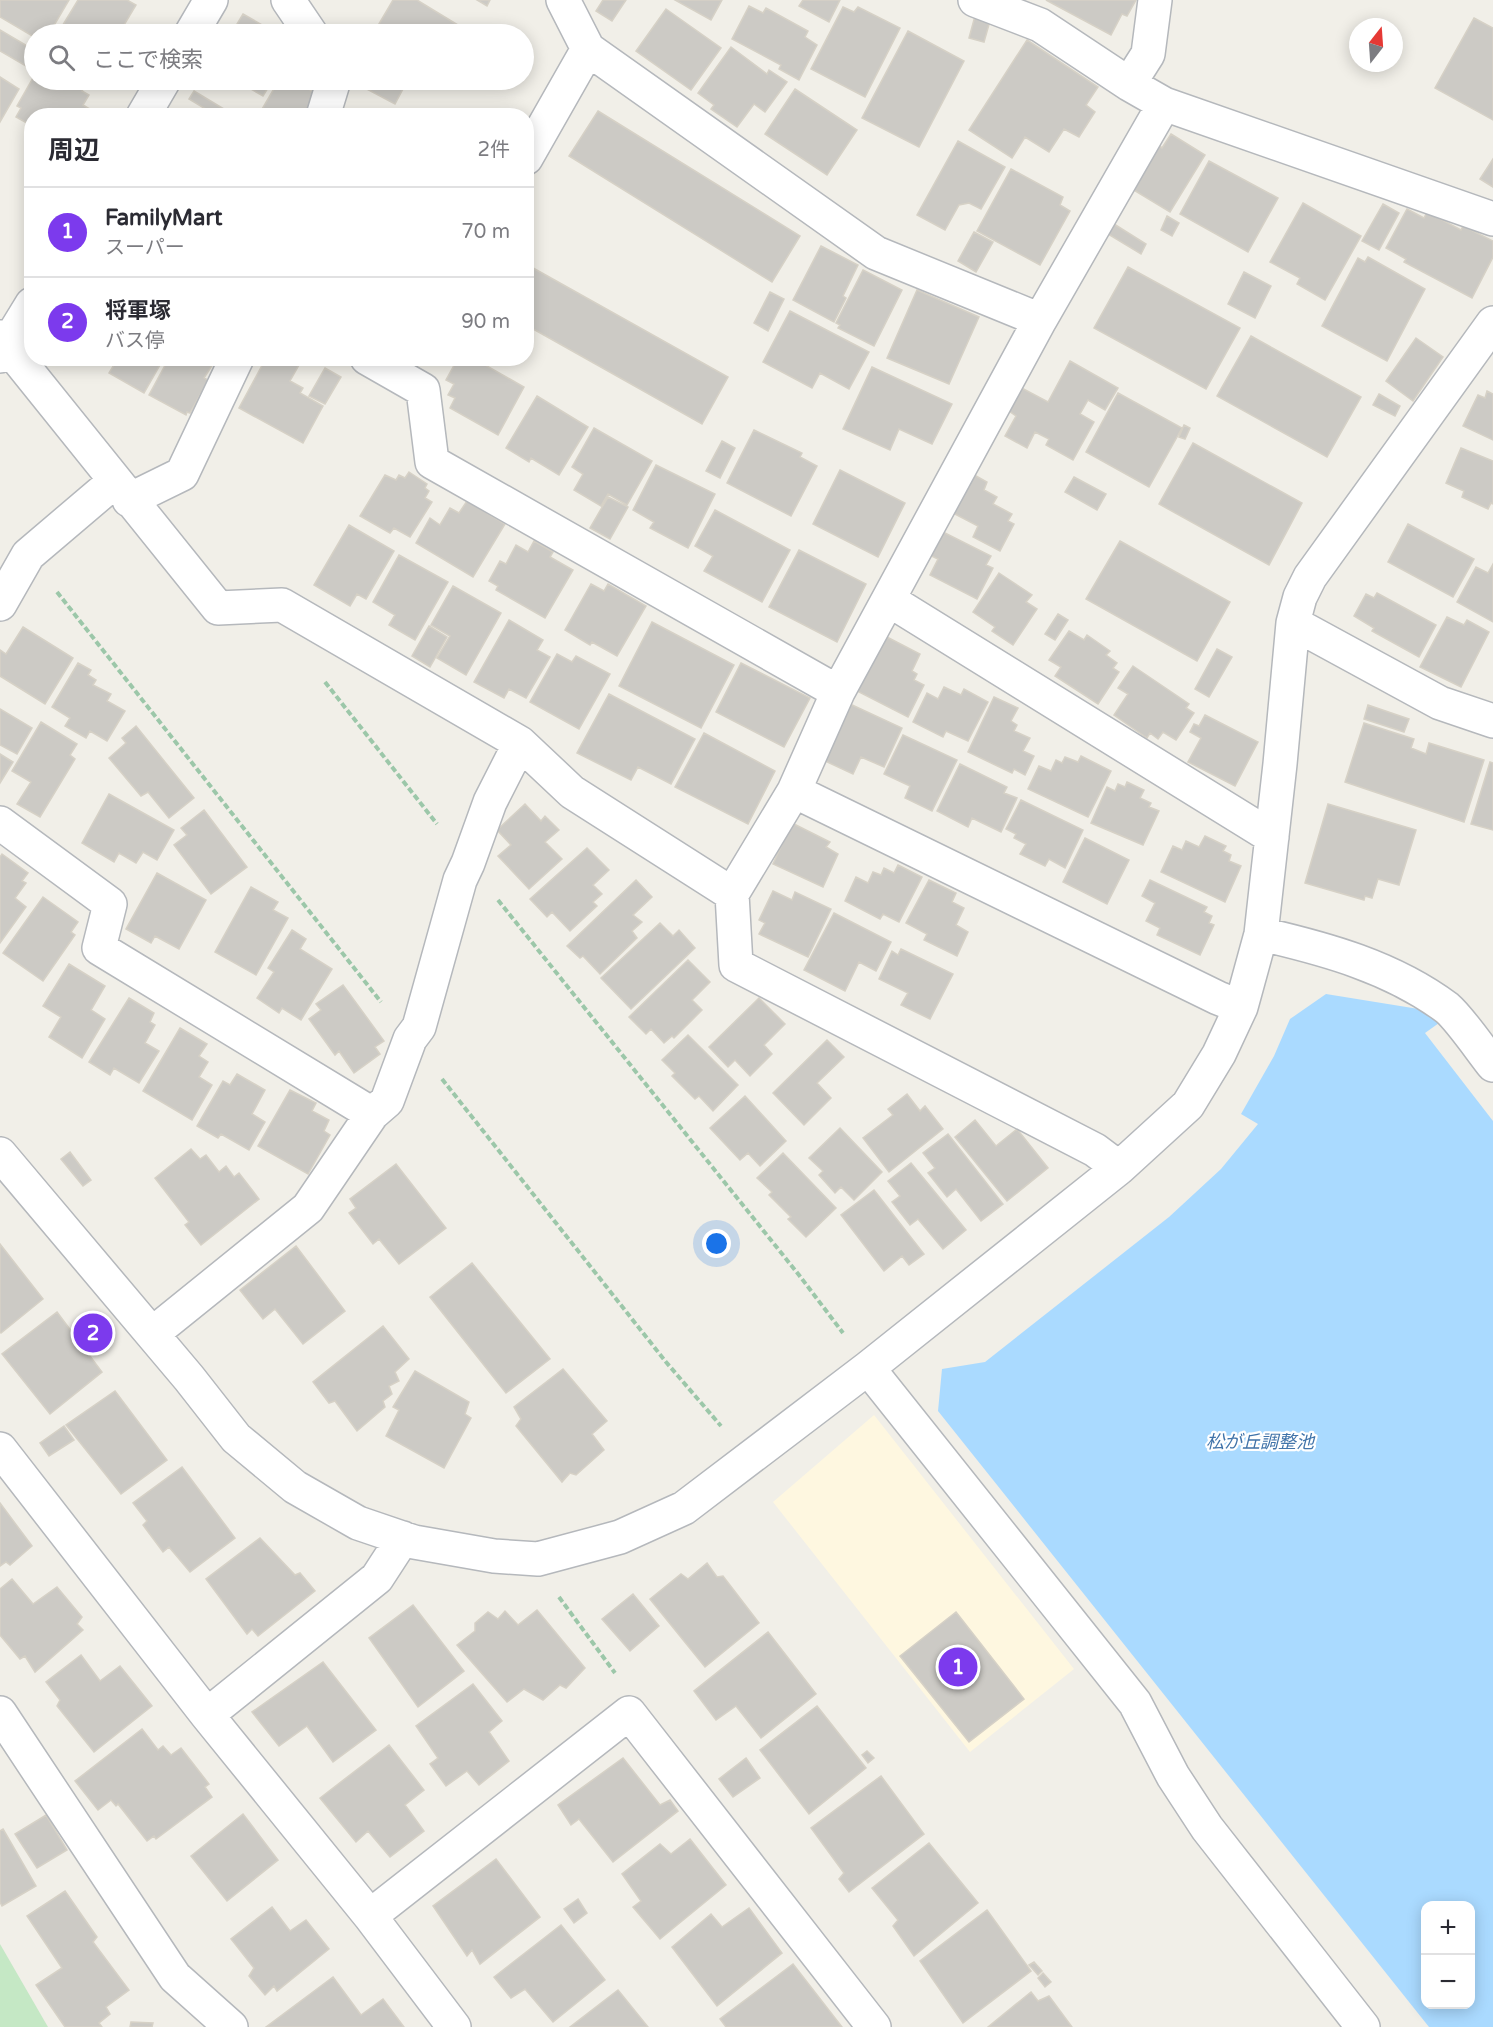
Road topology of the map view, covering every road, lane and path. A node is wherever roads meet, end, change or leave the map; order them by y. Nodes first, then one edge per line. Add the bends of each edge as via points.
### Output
1 (211, 0) edge
2 (288, 0) edge
3 (563, 0) edge
4 (975, 0) edge
5 (1155, 0) edge
6 (197, 24) edge
7 (304, 24) edge
8 (588, 49) junction
9 (1129, 84) junction
10 (158, 90) edge
11 (331, 90) edge
12 (1164, 104) junction
13 (148, 108) edge
14 (325, 108) edge
15 (534, 144) edge
16 (1493, 219) edge
17 (24, 315) edge
18 (1041, 320) junction
19 (1493, 323) edge
20 (2, 346) edge
21 (233, 366) edge
22 (409, 369) edge
23 (122, 490) junction
24 (889, 600) junction
25 (0, 604) edge
26 (1293, 623) junction
27 (838, 692) junction
28 (1493, 721) edge
29 (520, 743) junction
30 (794, 790) junction
31 (0, 824) edge
32 (1272, 837) junction
33 (732, 894) junction
34 (1261, 934) junction
35 (1241, 1006) junction
36 (1493, 1065) edge
37 (372, 1114) junction
38 (0, 1154) edge
39 (1119, 1168) junction
40 (152, 1334) junction
41 (868, 1368) junction
42 (0, 1449) edge
43 (403, 1538) junction
44 (556, 1594) dead end
45 (0, 1713) edge
46 (629, 1713) junction
47 (207, 1715) junction
48 (370, 1916) junction
49 (231, 2027) edge
50 (454, 2027) edge
51 (874, 2027) edge
52 (1364, 2027) edge

1 - 6 street
2 - 7 street
3 - 8 street
4 - 9 street via 1040,25
5 - 9 street via 1148,54
8 - 15 street
8 - 18 street via 876,253
9 - 12 street
10 - 13 street
11 - 14 street
12 - 16 street
12 - 18 street
17 - 20 street
18 - 24 street
19 - 26 street via 1310,577
20 - 23 street
21 - 23 street via 182,474
22 - 27 street via 423,390 432,462
23 - 25 street via 28,555
23 - 29 street via 218,608 282,605
24 - 27 street
24 - 32 street
26 - 28 street via 1440,703
26 - 32 street
27 - 30 street
29 - 33 street via 572,792
29 - 37 street via 490,802 460,880 419,1027 410,1039 387,1101
30 - 33 street
30 - 35 street
31 - 37 street via 111,904 99,948
32 - 34 street
33 - 39 street via 736,965 1095,1150
34 - 35 street
34 - 36 street via 1375,966 1404,981 1448,1010
35 - 39 street via 1219,1054 1188,1105
37 - 40 street via 308,1208
38 - 40 street
39 - 41 street
40 - 43 street via 236,1438 295,1487 358,1523
41 - 43 street via 684,1508 620,1537 538,1559 494,1556
41 - 52 street via 1135,1703 1173,1776 1207,1828
42 - 47 street
43 - 47 street via 377,1578
44 - 46 path via 630,1695
45 - 49 street via 175,1977
46 - 48 street
46 - 51 street
47 - 48 street
48 - 50 street

